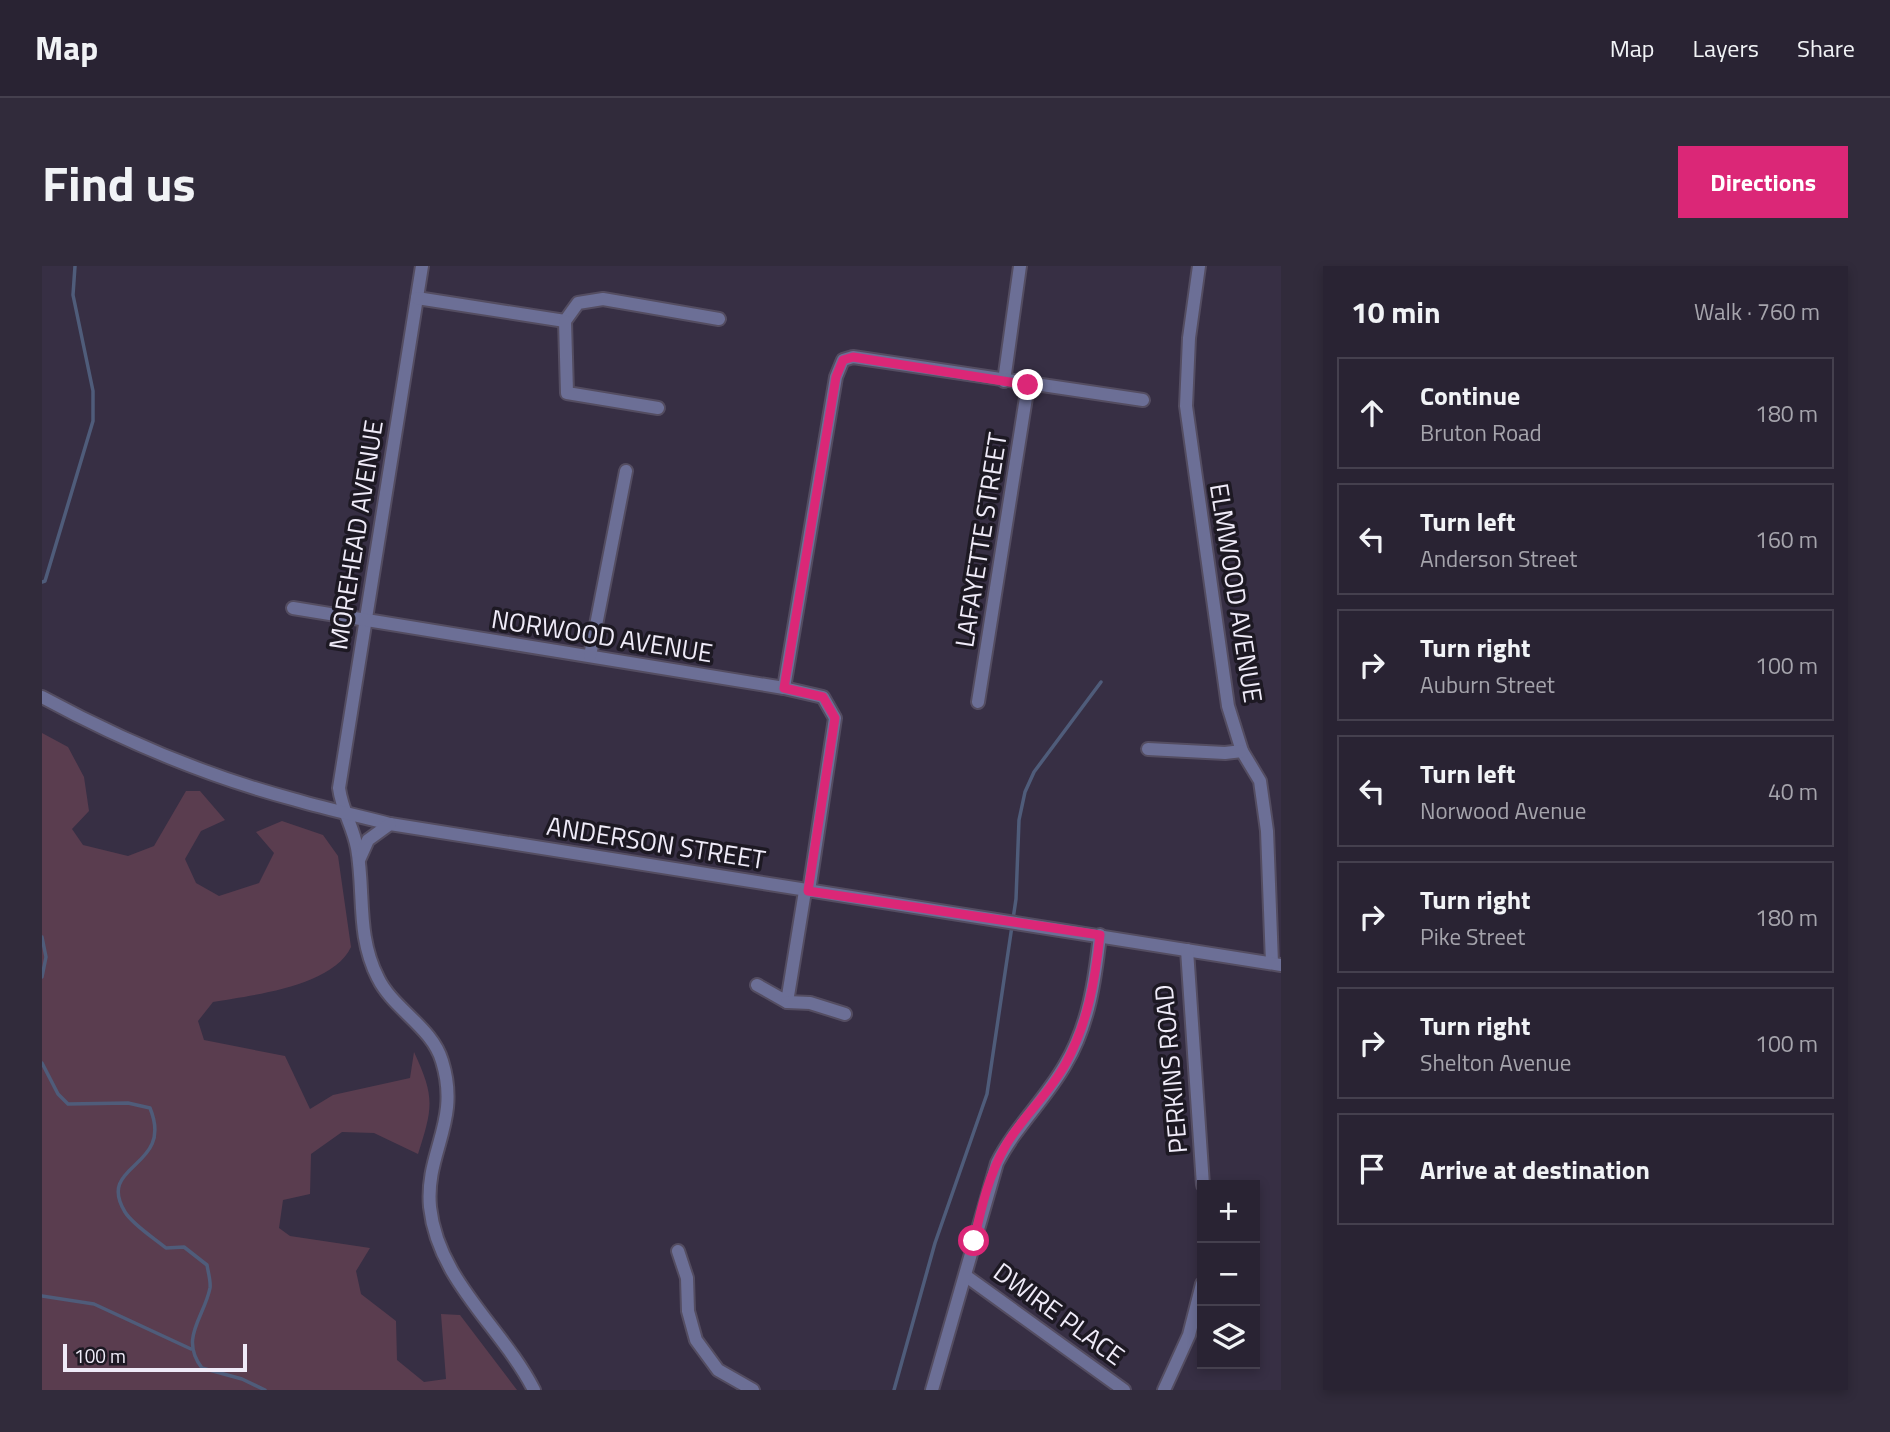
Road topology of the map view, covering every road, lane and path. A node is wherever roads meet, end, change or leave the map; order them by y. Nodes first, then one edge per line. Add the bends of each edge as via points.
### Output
1 (422, 266) edge
2 (1020, 266) edge
3 (1199, 266) edge
4 (417, 298) junction
5 (719, 319) dead end
6 (565, 321) junction
7 (1004, 381) junction
8 (1028, 385) junction
9 (1143, 400) dead end
10 (658, 408) dead end
11 (626, 471) dead end
12 (293, 608) dead end
13 (365, 622) junction
14 (590, 656) junction
15 (784, 688) junction
16 (42, 697) edge
17 (978, 702) dead end
18 (1148, 749) dead end
19 (1242, 751) junction
20 (342, 811) junction
21 (390, 824) junction
22 (359, 860) junction
23 (807, 891) junction
24 (1100, 935) junction
25 (1187, 950) junction
26 (1277, 964) edge
27 (757, 985) dead end
28 (787, 1002) junction
29 (845, 1014) dead end
30 (1203, 1180) edge
31 (678, 1251) dead end
32 (966, 1276) junction
33 (1197, 1304) edge
34 (534, 1390) edge
35 (753, 1390) edge
36 (932, 1390) edge
37 (1124, 1390) edge
38 (1164, 1390) edge

1 - 4 street, MOREHEAD AVENUE
2 - 7 street
3 - 19 street, ELMWOOD AVENUE via 1186,406 1228,706
4 - 6 street
4 - 13 street, MOREHEAD AVENUE
5 - 6 street via 603,299 578,303
6 - 10 street via 567,393
7 - 8 street
7 - 15 street via 853,357 843,360 836,377
8 - 9 street
8 - 17 street, LAFAYETTE STREET
11 - 14 street
12 - 13 street, NORWOOD AVENUE
13 - 14 street, NORWOOD AVENUE
13 - 20 street, MOREHEAD AVENUE via 339,777
14 - 15 street, NORWOOD AVENUE
15 - 23 street, NORWOOD AVENUE via 823,697 835,718
16 - 20 street, ANDERSON STREET via 88,721 216,773
18 - 19 street
19 - 26 street, ELMWOOD AVENUE via 1260,781
20 - 21 street, ANDERSON STREET
20 - 22 street, MOREHEAD AVENUE via 354,832
21 - 22 street via 368,840
21 - 23 street, ANDERSON STREET
22 - 34 street, MOREHEAD AVENUE via 363,939 372,966 382,986 437,1049 447,1080 448,1112 430,1196 437,1240 458,1281
23 - 24 street, ANDERSON STREET
23 - 28 street
24 - 25 street, ANDERSON STREET
24 - 32 street via 1083,1027 1065,1066 997,1163
25 - 26 street, ANDERSON STREET
25 - 30 street, PERKINS ROAD
27 - 28 street
28 - 29 street via 810,1003
31 - 35 street via 696,1340 718,1370
32 - 36 street
32 - 37 street, DWIRE PLACE
33 - 38 street via 1189,1335

